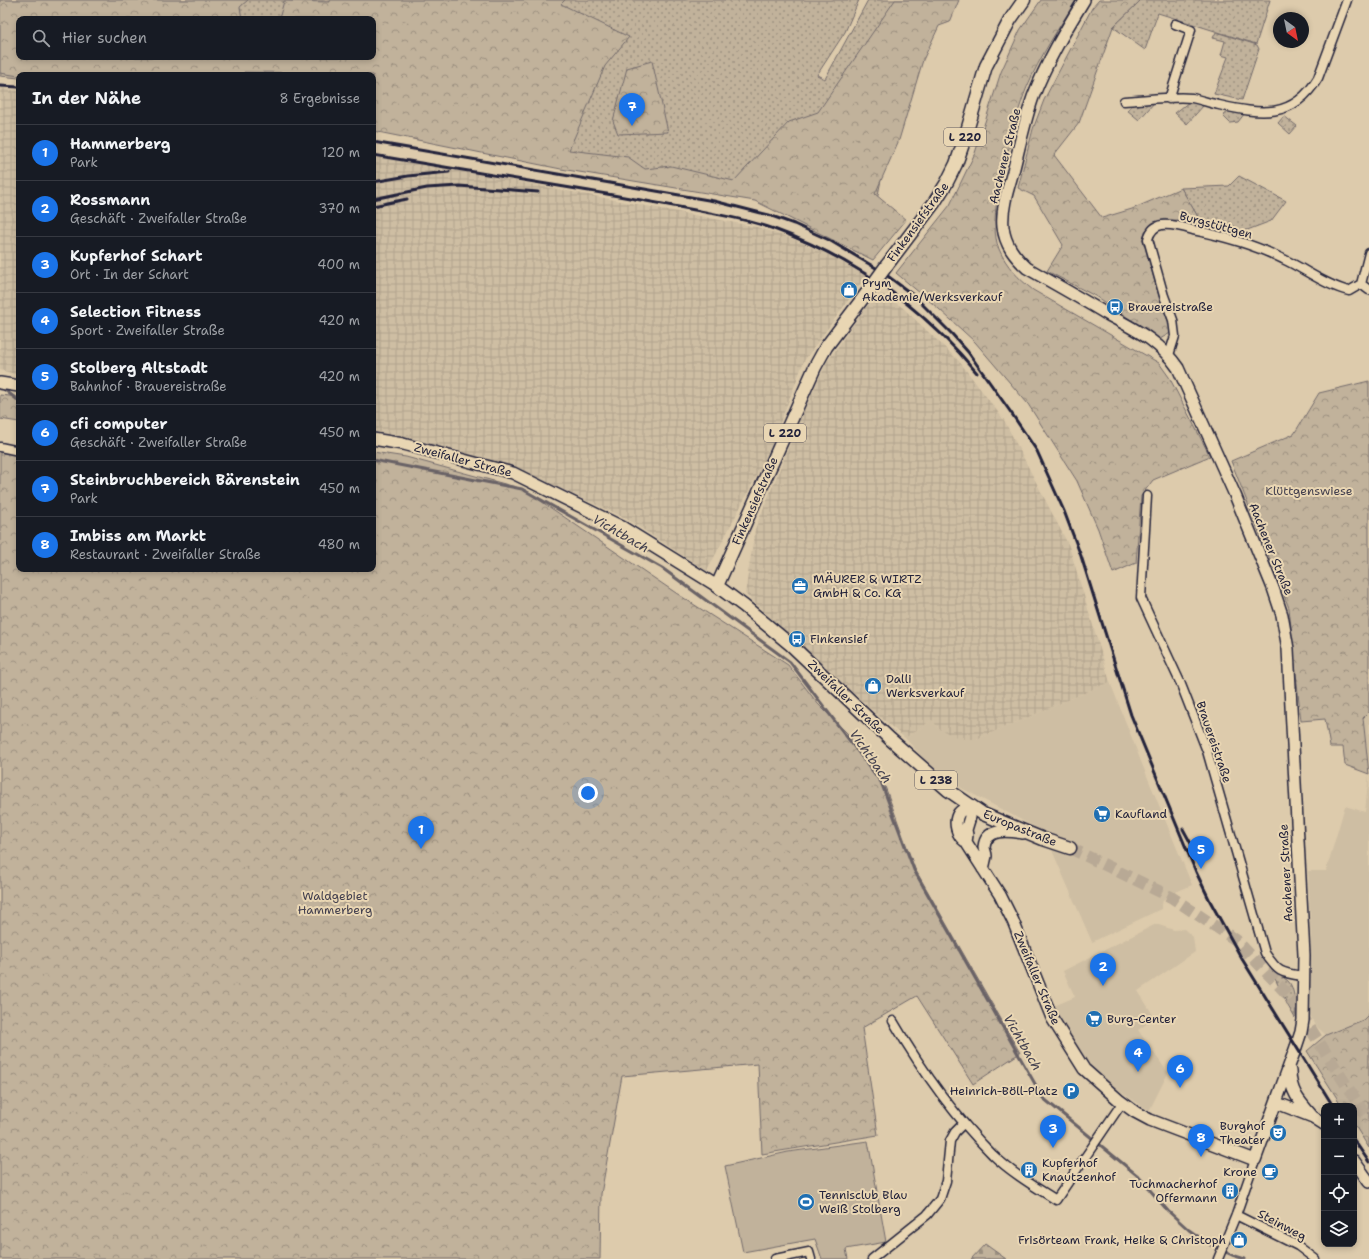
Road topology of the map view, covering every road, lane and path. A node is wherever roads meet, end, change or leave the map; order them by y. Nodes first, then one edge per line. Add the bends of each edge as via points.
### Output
1 (1024, 0) edge
2 (1084, 0) edge
3 (1347, 0) edge
4 (1175, 24) dead end
5 (1169, 99) junction
6 (1124, 101) dead end
7 (1369, 253) edge
8 (1361, 284) junction
9 (1369, 290) edge
10 (1169, 355) junction
11 (0, 383) edge
12 (16, 385) edge
13 (376, 440) edge
14 (0, 448) edge
15 (16, 451) edge
16 (1147, 496) dead end
17 (718, 586) junction
18 (970, 806) junction
19 (1031, 834) junction
20 (1070, 848) tunnel mouth
21 (983, 869) junction
22 (1303, 976) junction
23 (893, 1021) dead end
24 (1290, 1062) junction
25 (1122, 1103) junction
26 (1277, 1103) junction
27 (1313, 1118) junction
28 (1321, 1122) edge
29 (964, 1123) junction
30 (1255, 1160) junction
31 (1357, 1165) edge
32 (1369, 1182) edge
33 (1236, 1215) junction
34 (1219, 1256) edge
35 (775, 1259) edge
36 (811, 1259) edge
37 (872, 1259) edge
38 (1315, 1259) edge

1 - 17 main road, Finkensiefstraße / L 220, bridge via 1010,20 986,66 964,141 946,184 826,347
2 - 10 street, Aachener Straße via 1049,60 1033,98 1004,207 1003,228 1009,248 1027,268 1142,333
3 - 5 street via 1318,78 1311,90 1291,106 1271,112 1248,111 1191,98
4 - 5 street via 1191,30
5 - 6 street
7 - 8 street
8 - 9 street
8 - 10 street, Burgstüttgen via 1349,291 1338,289 1282,258 1244,244 1208,233 1161,225 1150,233 1148,239 1173,320 1175,336
10 - 22 street, Aachener Straße via 1178,368 1232,488 1282,615 1288,649 1303,930
11 - 12 street
13 - 17 street, Zweifaller Straße / L 238 via 403,444 513,473 622,527
14 - 15 street
16 - 22 street, Brauereistraße via 1141,598 1180,682 1207,752 1265,953 1273,965 1285,974
17 - 18 main road, Zweifaller Straße / L 238 via 791,645 919,766
18 - 19 main road, Europastraße / L 238
18 - 21 street, Zweifaller Straße via 966,842
19 - 20 main road, Europastraße / L 238
19 - 21 street via 1003,830 996,832 985,842 986,856
21 - 25 street, Zweifaller Straße via 1000,895 1052,1018 1084,1069
22 - 24 street, Aachener Straße via 1303,1020
23 - 29 street via 915,1058
24 - 26 street, Aachener Straße
24 - 27 street via 1290,1083 1297,1099
25 - 29 street via 1056,1200 1009,1169
25 - 30 street, Zweifaller Straße via 1150,1120
26 - 27 street
26 - 30 street, Aachener Straße
27 - 28 street
29 - 37 street via 950,1141 946,1181 940,1199 927,1215
30 - 33 street, Aachener Straße
31 - 32 street
33 - 34 street, Aachener Straße
33 - 38 street, Steinweg via 1298,1246
35 - 36 street via 809,1252

